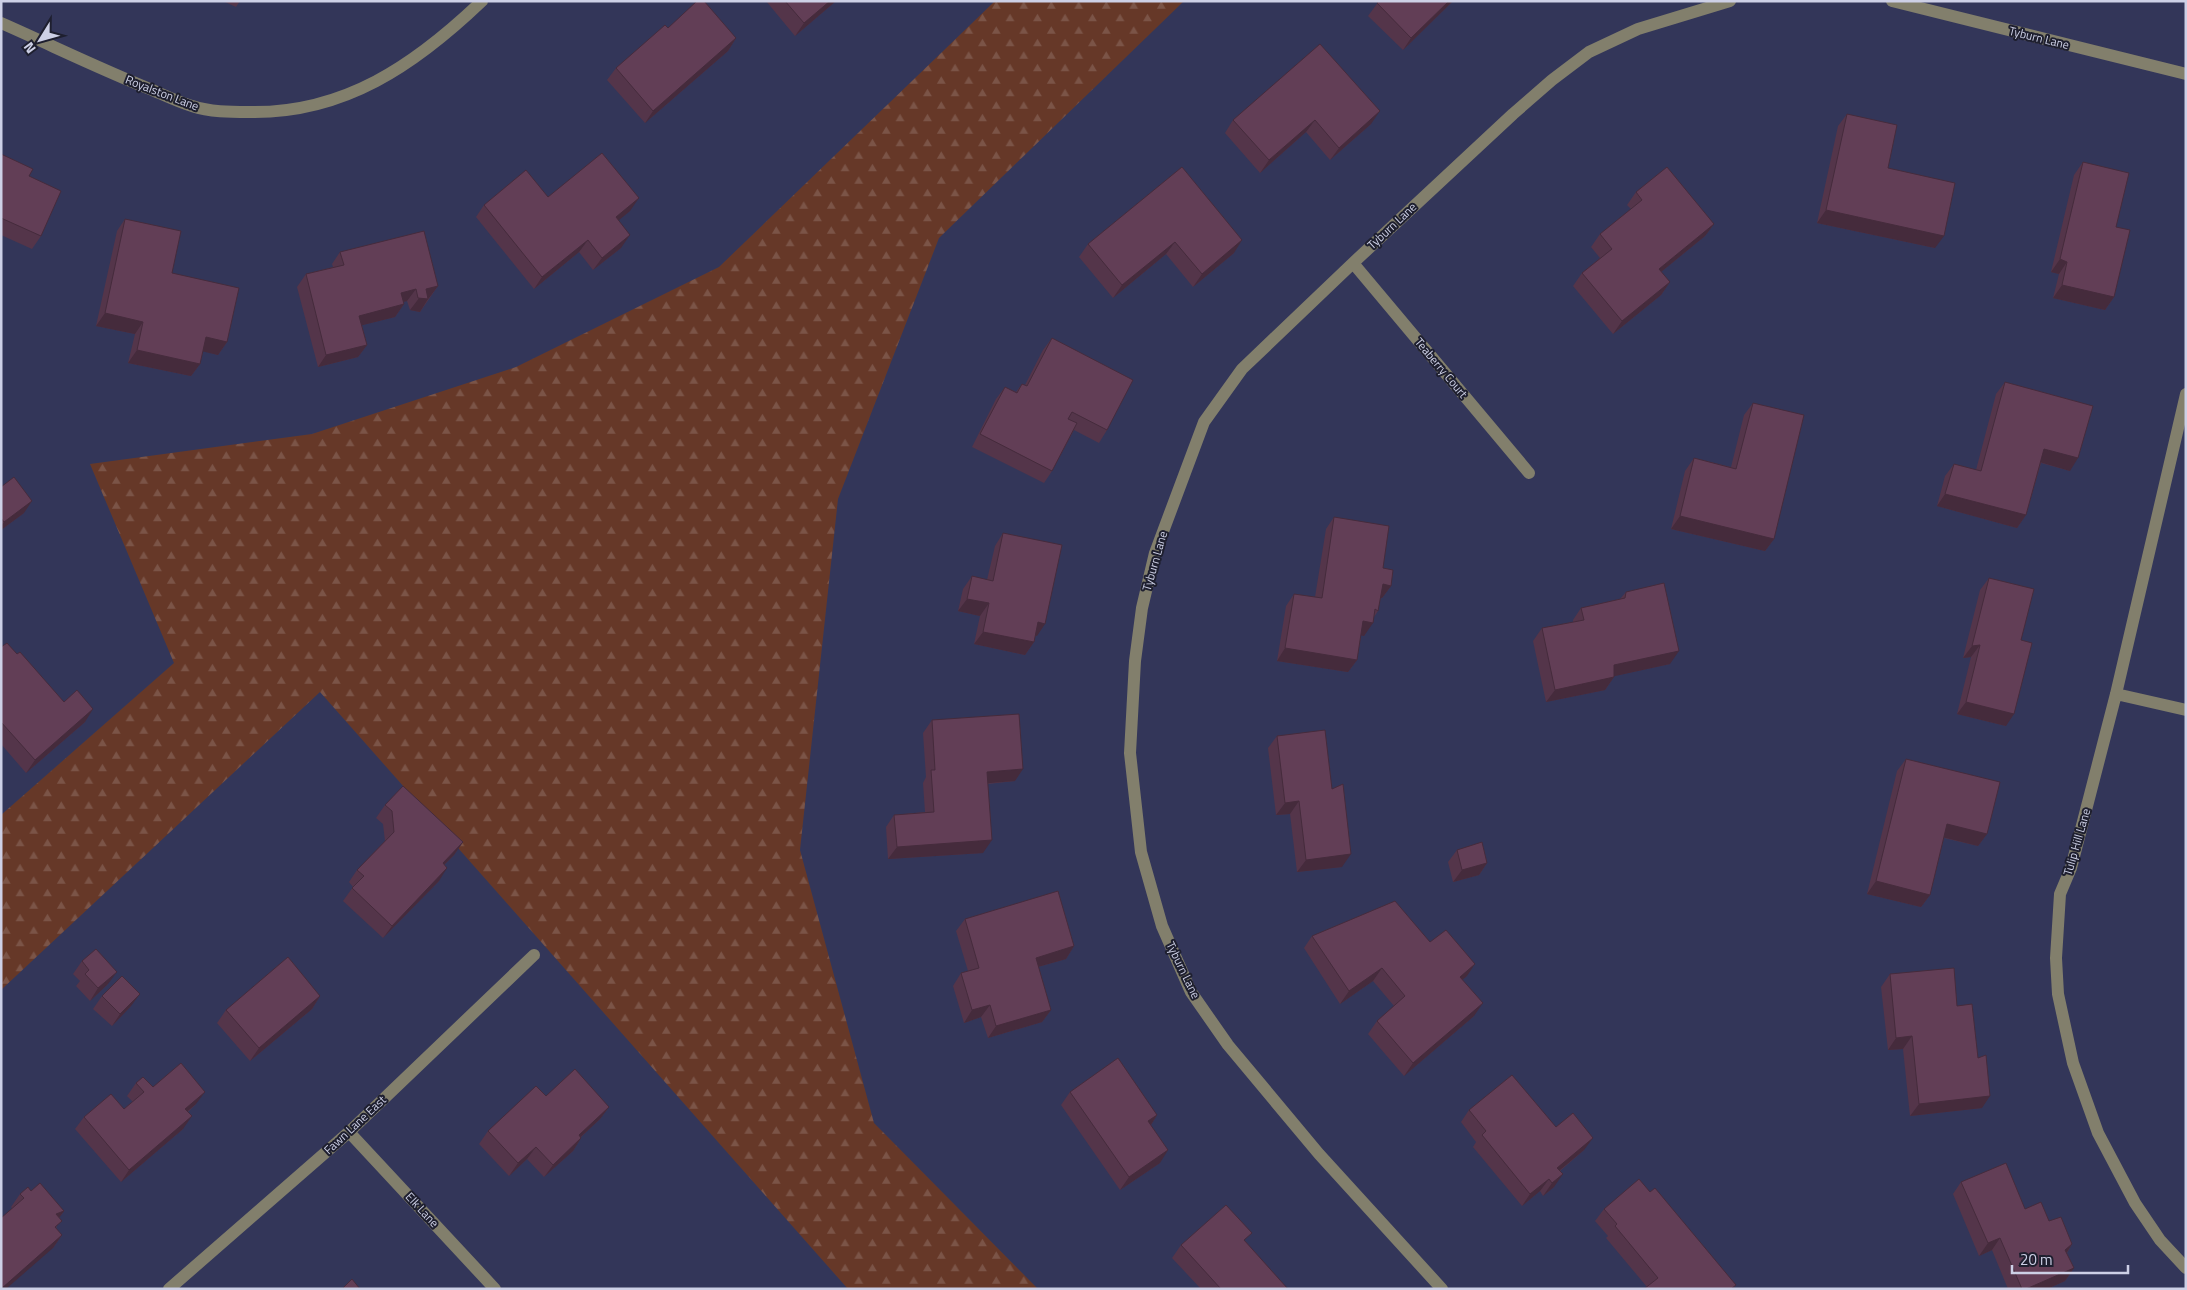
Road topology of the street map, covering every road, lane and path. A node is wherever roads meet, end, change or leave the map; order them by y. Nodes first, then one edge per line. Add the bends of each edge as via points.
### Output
1 (482, 1) edge
2 (1730, 1) edge
3 (1892, 1) edge
4 (1, 23) edge
5 (2186, 74) edge
6 (1353, 263) junction
7 (2186, 394) edge
8 (1529, 473) dead end
9 (2116, 694) junction
10 (2186, 710) edge
11 (534, 955) dead end
12 (349, 1132) junction
13 (2186, 1268) edge
14 (169, 1289) edge
15 (495, 1289) edge
16 (1442, 1289) edge

1 - 4 street, Royalston Lane via 447,33 374,84 302,109 266,112 225,112 194,107 97,68
2 - 6 street, Tyburn Lane via 1638,29 1589,52 1513,114
3 - 5 street, Tyburn Lane
6 - 8 street, Teaberry Court
6 - 16 street, Tyburn Lane via 1242,369 1204,422 1155,552 1142,608 1135,661 1130,753 1141,852 1162,926 1191,992 1228,1045 1319,1154
7 - 9 street, Tulip Hill Lane
9 - 10 street
9 - 13 street, Tulip Hill Lane via 2071,868 2060,894 2056,958 2058,994 2073,1063 2098,1133 2135,1203 2160,1240
11 - 12 street, Fawn Lane East
12 - 14 street, Fawn Lane East
12 - 15 street, Elk Lane

